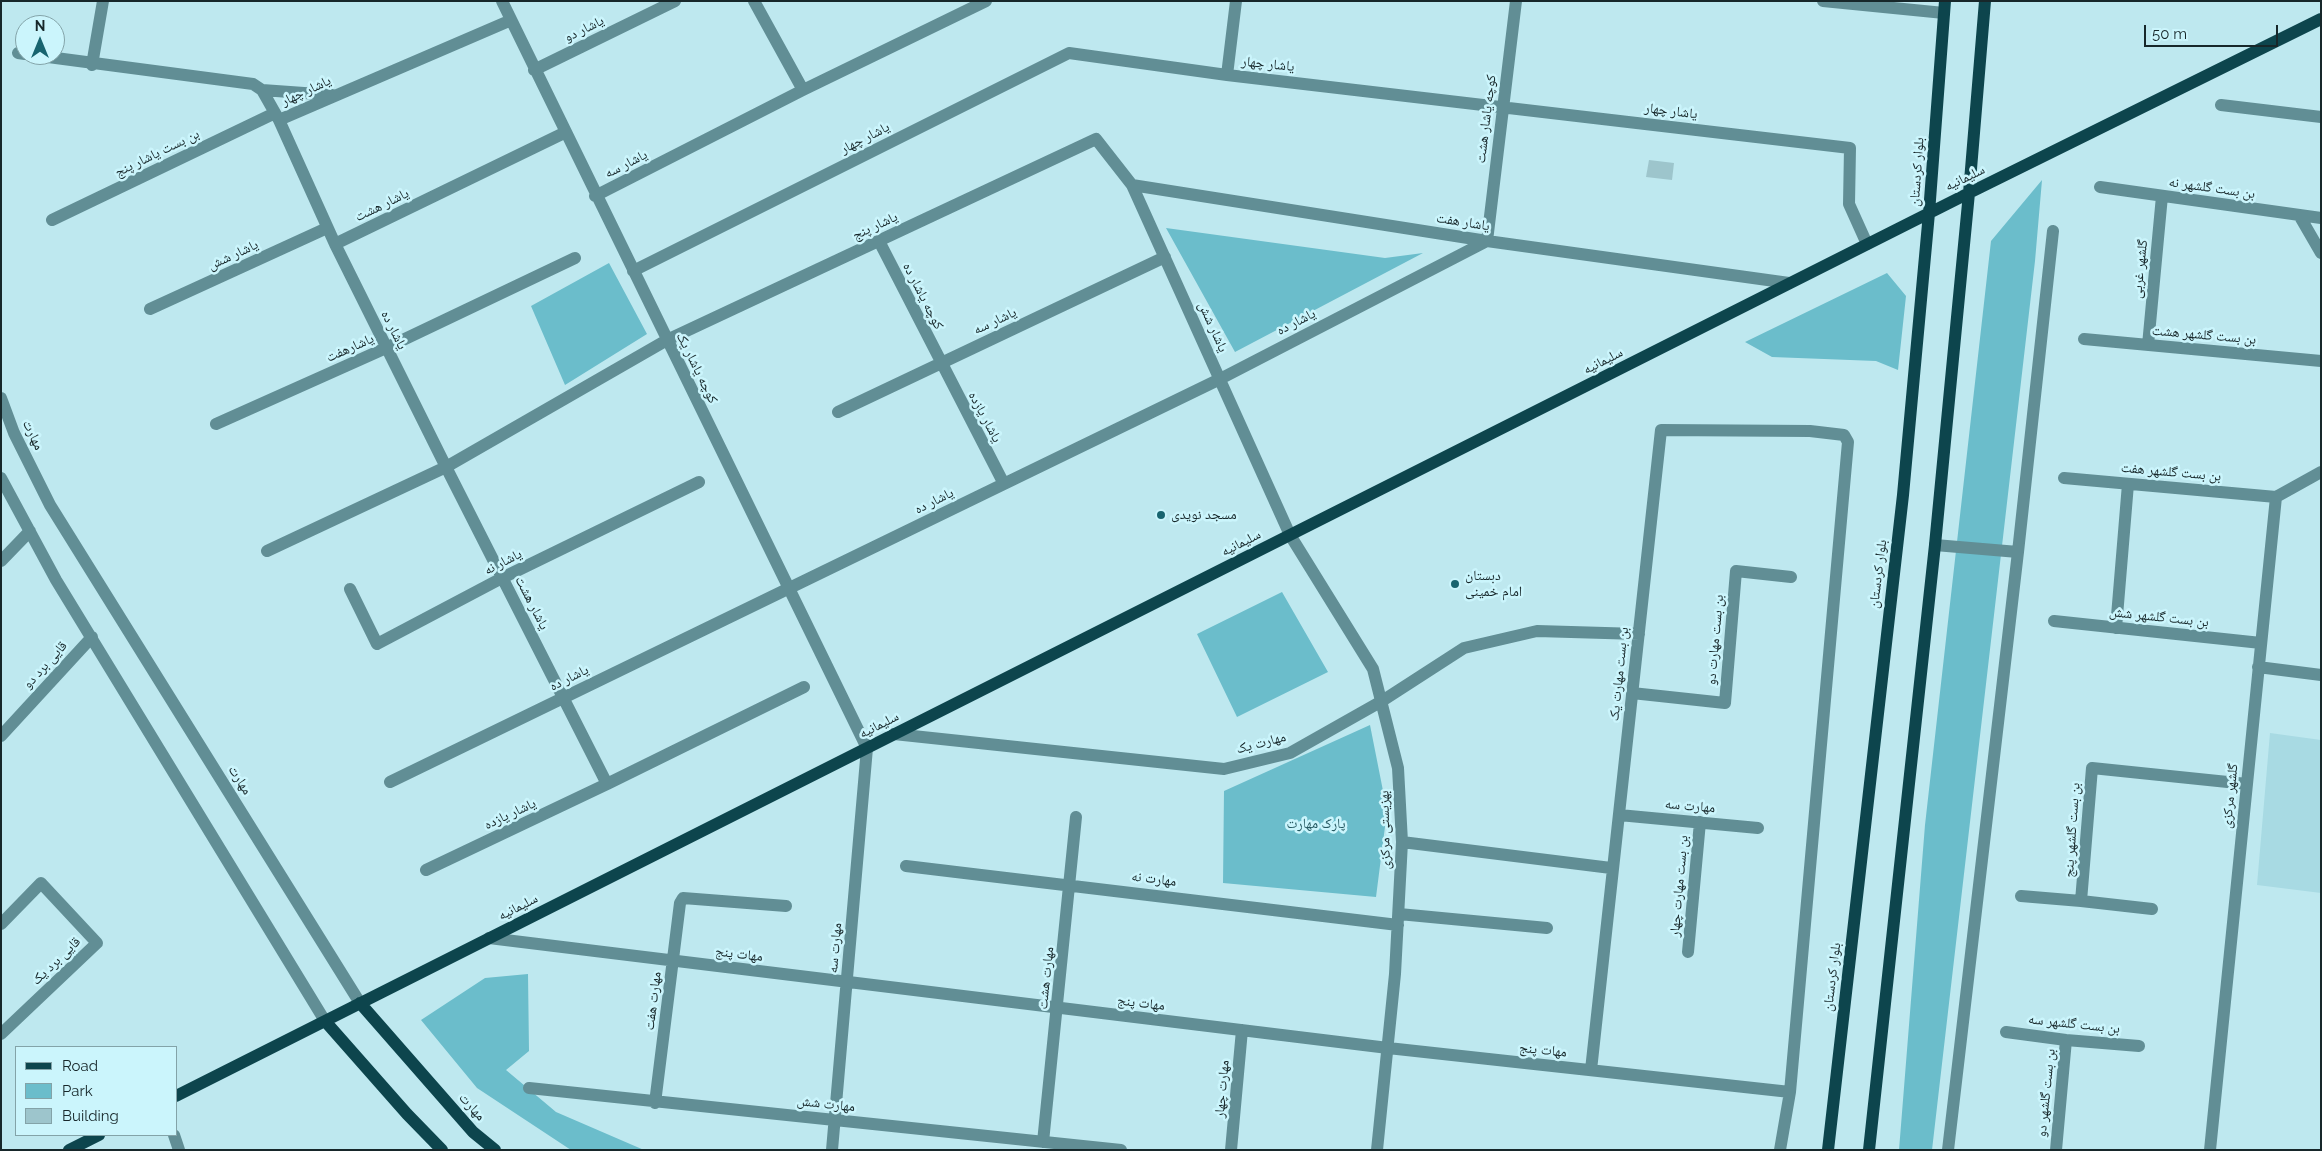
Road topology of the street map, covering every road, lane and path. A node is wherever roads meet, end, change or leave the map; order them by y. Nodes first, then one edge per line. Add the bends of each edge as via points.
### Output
1 (103, 1) edge
2 (502, 1) edge
3 (675, 1) edge
4 (754, 1) edge
5 (986, 1) edge
6 (1236, 1) edge
7 (1516, 1) edge
8 (1823, 1) edge
9 (1985, 1) edge
10 (1945, 7) edge
11 (2321, 19) edge
12 (509, 21) junction
13 (65, 60) edge
14 (92, 65) junction
15 (534, 70) junction
16 (1227, 75) junction
17 (262, 90) junction
18 (803, 90) junction
19 (333, 95) junction
20 (2221, 105) dead end
21 (1503, 106) junction
22 (277, 116) junction
23 (2321, 117) edge
24 (564, 132) junction
25 (1096, 139) joint
26 (1132, 185) junction
27 (2100, 188) dead end
28 (1970, 192) junction
29 (596, 196) junction
30 (2162, 196) junction
31 (1929, 213) junction
32 (2298, 215) junction
33 (2321, 218) edge
34 (52, 220) dead end
35 (328, 228) junction
36 (2053, 231) dead end
37 (879, 241) junction
38 (1486, 241) junction
39 (335, 244) junction
40 (1868, 244) junction
41 (2321, 253) edge
42 (1165, 257) junction
43 (575, 258) dead end
44 (633, 271) junction
45 (1789, 283) junction
46 (150, 310) dead end
47 (2084, 339) dead end
48 (667, 340) junction
49 (2148, 345) junction
50 (386, 348) junction
51 (2321, 361) edge
52 (940, 364) junction
53 (1220, 379) junction
54 (1, 398) edge
55 (838, 412) dead end
56 (216, 424) dead end
57 (446, 467) junction
58 (2321, 472) edge
59 (1, 478) edge
60 (2064, 478) dead end
61 (699, 482) dead end
62 (1004, 484) junction
63 (2128, 484) junction
64 (2276, 496) junction
65 (30, 531) junction
66 (1290, 535) junction
67 (1934, 545) junction
68 (267, 551) dead end
69 (2018, 552) junction
70 (1, 561) edge
71 (1792, 577) dead end
72 (502, 578) junction
73 (350, 588) dead end
74 (789, 588) junction
75 (2054, 622) dead end
76 (2116, 628) junction
77 (1638, 634) junction
78 (92, 637) junction
79 (2261, 643) junction
80 (2258, 667) junction
81 (2321, 674) edge
82 (804, 687) dead end
83 (1632, 693) junction
84 (563, 698) junction
85 (1382, 701) junction
86 (894, 734) junction
87 (1, 736) edge
88 (867, 748) junction
89 (390, 782) dead end
90 (607, 784) junction
91 (2247, 784) junction
92 (1619, 815) junction
93 (1076, 816) dead end
94 (1700, 822) junction
95 (1758, 828) dead end
96 (1402, 842) junction
97 (906, 866) dead end
98 (1612, 868) junction
99 (426, 870) dead end
100 (1070, 884) junction
101 (2021, 896) dead end
102 (2081, 901) junction
103 (786, 906) dead end
104 (2152, 910) dead end
105 (1399, 919) junction
106 (1, 924) edge
107 (1547, 928) dead end
108 (489, 938) junction
109 (1688, 952) dead end
110 (673, 961) junction
111 (847, 982) junction
112 (360, 1003) junction
113 (1058, 1008) junction
114 (325, 1021) junction
115 (1242, 1030) junction
116 (2006, 1032) dead end
117 (1, 1034) edge
118 (2066, 1040) junction
119 (2139, 1046) dead end
120 (1388, 1048) junction
121 (1591, 1070) junction
122 (529, 1088) dead end
123 (1790, 1092) junction
124 (178, 1095) edge
125 (654, 1103) junction
126 (835, 1120) junction
127 (97, 1136) edge
128 (174, 1136) edge
129 (1043, 1142) junction
130 (69, 1150) edge
131 (179, 1150) edge
132 (442, 1150) edge
133 (495, 1150) edge
134 (832, 1150) edge
135 (1121, 1150) edge
136 (1231, 1150) edge
137 (1378, 1150) edge
138 (1780, 1150) edge
139 (1828, 1150) edge
140 (1869, 1150) edge
141 (1948, 1150) edge
142 (2056, 1150) edge
143 (2210, 1150) edge

1 - 14 street
2 - 12 street, کوچه یاشار یک
3 - 15 street, یاشار دو
4 - 18 street
5 - 18 street, یاشار سه
6 - 16 street
7 - 21 street, کوچه یاشار هشت
8 - 10 street
9 - 28 main road
10 - 31 main road, بلوار کردستان
11 - 28 main road, سلیمانیه
12 - 15 street, کوچه یاشار یک
12 - 19 street, یاشار چهار
13 - 14 street, یاشار چهار
14 - 17 street, یاشار چهار via 253,84
15 - 24 street, کوچه یاشار یک
16 - 21 street, یاشار چهار
16 - 44 street, یاشار چهار via 1069,53
17 - 19 street
17 - 22 street, یاشار چهار
18 - 29 street, یاشار سه
19 - 22 street, یاشار چهار
20 - 23 street
21 - 38 street, کوچه یاشار هشت
21 - 40 street, یاشار چهار via 1850,148 1849,204
22 - 34 street, بن بست یاشار پنج
22 - 35 street
24 - 29 street, کوچه یاشار یک
24 - 39 street, یاشار هشت
25 - 26 street, یاشار شش
25 - 37 street, یاشار پنج
26 - 38 street, یاشار هفت
26 - 42 street, یاشار شش
27 - 30 street, بن بست گلشهر نه
28 - 31 main road, سلیمانیه
28 - 67 main road
29 - 44 street, کوچه یاشار یک
30 - 32 street, بن بست گلشهر نه
30 - 49 street, گلشهر غربی
31 - 40 main road, سلیمانیه
31 - 139 main road, بلوار کردستان via 1903,495
32 - 33 street, بن بست گلشهر نه
32 - 41 street
35 - 39 street
35 - 46 street, یاشار شش
36 - 69 street
37 - 48 street, یاشار پنج
37 - 52 street, کوچه یاشار ده
38 - 45 street, یاشار هفت
38 - 53 street, یاشار ده
39 - 50 street, یاشار ده
40 - 45 main road, سلیمانیه
42 - 52 street, یاشار سه
42 - 53 street, یاشار شش
43 - 50 street, یاشارهفت
44 - 48 street, کوچه یاشار یک
45 - 66 main road, سلیمانیه
47 - 49 street, بن بست گلشهر هشت
48 - 57 street
48 - 74 street, کوچه یاشار یک
49 - 51 street, بن بست گلشهر هشت
50 - 56 street, یاشارهفت
50 - 57 street, یاشار ده
52 - 55 street, یاشار سه
52 - 62 street, یاشار یازده
53 - 62 street, یاشار ده
53 - 66 street, یاشار شش
54 - 112 street, مهارت via 14,433 50,505
57 - 68 street
57 - 72 street, یاشار هشت
58 - 64 street
59 - 65 street
60 - 63 street, بن بست گلشهر هفت
61 - 72 street, یاشار نه
62 - 74 street, یاشار ده
63 - 64 street, بن بست گلشهر هفت
63 - 76 street
64 - 79 street, گلشهر مرکزی
65 - 70 street
65 - 78 street
66 - 85 street, بهزیستی مرکزی via 1373,669
66 - 86 main road, سلیمانیه
67 - 69 street
67 - 140 main road
69 - 141 street
71 - 83 street, بن بست مهارت دو via 1736,571 1725,703
72 - 73 street, یاشار نه via 377,644
72 - 84 street, یاشار هشت
74 - 84 street, یاشار ده
74 - 88 street, کوچه یاشار یک
75 - 76 street, بن بست گلشهر شش
76 - 79 street, بن بست گلشهر شش
77 - 83 street, بن بست مهارت یک
77 - 85 street, مهارت یک via 1537,631 1464,648
77 - 123 street, بن بست مهارت یک via 1661,430 1810,431 1844,435 1848,442
78 - 87 street, قایی برد دو
78 - 114 street
79 - 80 street, گلشهر مرکزی
80 - 81 street
80 - 91 street, گلشهر مرکزی
82 - 90 street
83 - 92 street, بن بست مهارت یک
84 - 89 street, یاشار ده
84 - 90 street, یاشار هشت
85 - 86 street, مهارت یک via 1290,753 1224,769
85 - 96 street, بهزیستی مرکزی via 1398,768
86 - 88 main road, سلیمانیه
88 - 108 main road, سلیمانیه
88 - 111 street, مهارت سه
90 - 99 street, یاشار یازده
91 - 102 street, بن بست گلشهر پنج via 2092,768
91 - 143 street, گلشهر مرکزی
92 - 94 street, مهارت سه
92 - 98 street, بن بست مهارت یک
93 - 100 street, مهارت هشت
94 - 95 street, مهارت سه
94 - 109 street, بن بست مهارت چهار
96 - 98 street
96 - 105 street, بهزیستی مرکزی
97 - 100 street, مهارت نه
98 - 121 street, بن بست مهارت یک
100 - 105 street, مهارت نه
100 - 113 street, مهارت هشت
101 - 102 street
102 - 104 street
103 - 110 street, مهارت هفت via 682,898
105 - 107 street, مهارت نه
105 - 120 street, بهزیستی مرکزی
106 - 117 street, قایی برد یک via 41,883 97,943
108 - 110 street, مهات پنج
108 - 112 main road, سلیمانیه
110 - 111 street, مهات پنج
110 - 125 street, مهارت هفت
111 - 113 street, مهات پنج
111 - 126 street, مهارت سه
112 - 114 main road, سلیمانیه
112 - 133 main road, مهارت via 473,1132
113 - 115 street, مهات پنج
113 - 129 street, مهارت هشت
114 - 124 main road, سلیمانیه
114 - 132 main road
115 - 120 street, مهات پنج
115 - 136 street, مهارت چهار
116 - 118 street, بن بست گلشهر سه
118 - 119 street, بن بست گلشهر سه
118 - 142 street, بن بست گلشهر دو
120 - 121 street, مهات پنج
120 - 137 street, بهزیستی مرکزی
121 - 123 street, مهات پنج
122 - 125 street, مهارت شش
123 - 138 street
125 - 126 street, مهارت شش
126 - 129 street, مهارت شش
126 - 134 street, مهارت سه
127 - 130 main road
128 - 131 street
129 - 135 street, مهارت شش

